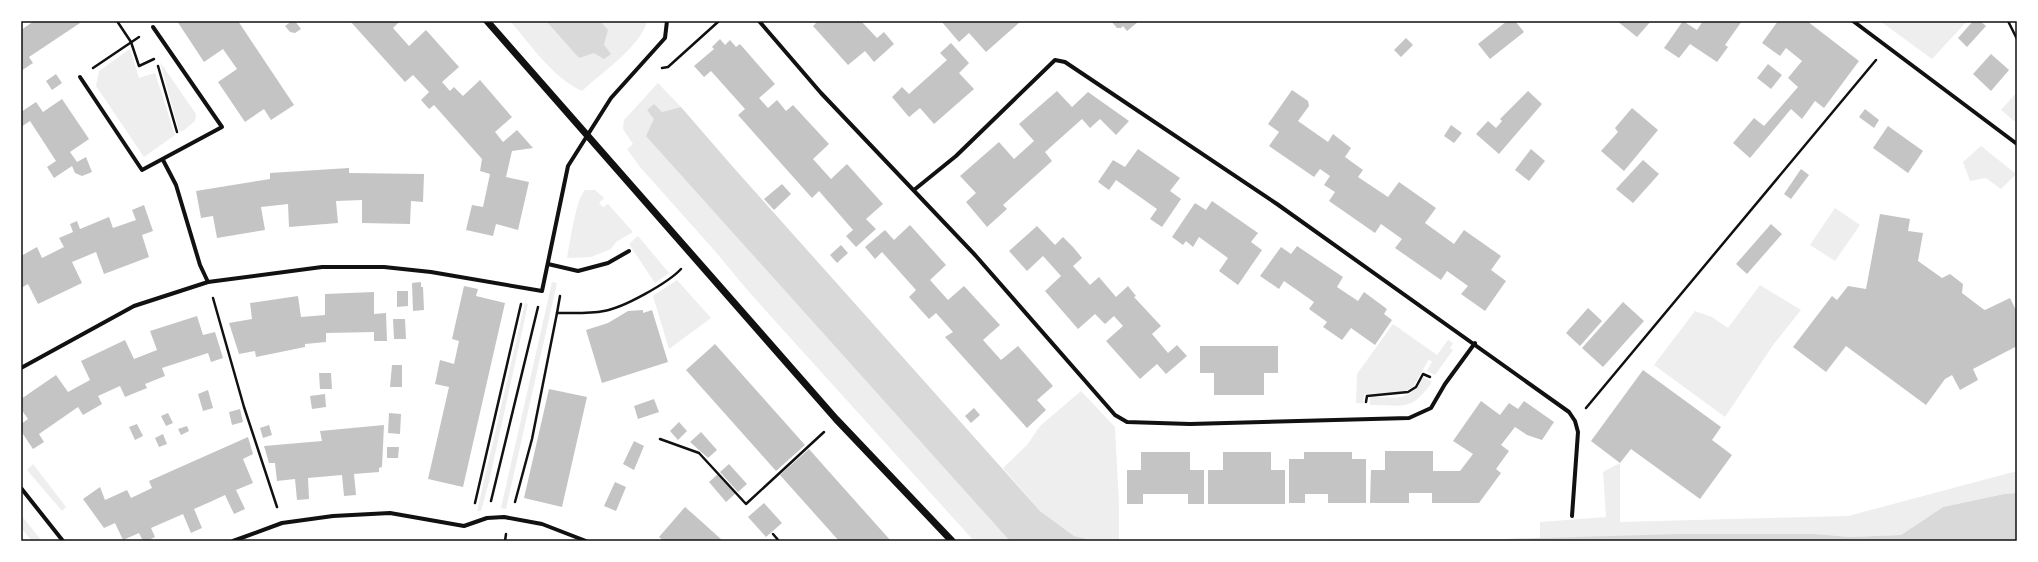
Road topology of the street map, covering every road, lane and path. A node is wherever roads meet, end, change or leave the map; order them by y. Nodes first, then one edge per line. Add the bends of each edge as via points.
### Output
1 (117, 21) edge
2 (488, 21) edge
3 (667, 21) edge
4 (719, 21) edge
5 (759, 21) edge
6 (1853, 21) edge
7 (2008, 21) edge
8 (153, 27) joint
9 (2017, 39) edge
10 (131, 42) junction
11 (1888, 46) junction
12 (636, 70) junction
13 (80, 77) joint
14 (587, 134) junction
15 (2017, 144) edge
16 (182, 147) junction
17 (163, 160) junction
18 (914, 190) junction
19 (628, 251) dead end
20 (693, 255) junction
21 (548, 264) junction
22 (565, 268) junction
23 (208, 282) junction
24 (524, 288) junction
25 (542, 291) junction
26 (558, 313) junction
27 (1475, 343) junction
28 (21, 368) edge
29 (1445, 384) junction
30 (836, 419) junction
31 (1365, 420) junction
32 (1575, 421) junction
33 (660, 439) dead end
34 (21, 488) edge
35 (1572, 516) dead end
36 (487, 518) junction
37 (510, 518) junction
38 (282, 523) junction
39 (470, 524) junction
40 (773, 534) dead end
41 (63, 541) edge
42 (234, 541) edge
43 (505, 541) edge
44 (586, 541) edge
45 (779, 541) edge
46 (952, 541) edge

1 - 10 path
2 - 14 street
3 - 12 street via 665,38
4 - 12 path via 668,67
5 - 18 street via 821,93
6 - 11 street
7 - 9 path
8 - 10 path
8 - 16 street via 222,127
10 - 13 path
10 - 16 path via 139,66 155,58
11 - 15 street
11 - 32 path
12 - 14 street via 611,98
13 - 17 street via 142,170
14 - 20 street
14 - 21 street via 568,166
16 - 17 street
17 - 23 street via 176,185 200,265
18 - 27 street via 956,156 1054,60 1065,62 1277,204
18 - 31 street via 975,255 1115,415 1127,422 1190,424
19 - 22 street via 608,263 578,271
20 - 26 path via 676,274 647,293 604,311
20 - 30 street
21 - 22 street
21 - 25 street
22 - 26 path
23 - 24 street via 322,267 384,267 431,272
23 - 28 street via 134,306
23 - 38 path via 244,407
24 - 25 street
24 - 39 path
25 - 36 path
26 - 37 path via 532,439
27 - 29 street
27 - 32 street via 1569,412
29 - 31 street via 1431,408 1410,418
29 - 31 path via 1423,374 1416,387 1408,392 1367,396
30 - 33 path via 746,504 699,453
30 - 46 street
32 - 35 street via 1578,432
34 - 41 street
36 - 37 street
36 - 39 street
37 - 43 path
37 - 44 street via 542,524
38 - 39 street via 333,516 390,513 464,526
38 - 42 street
40 - 45 path

